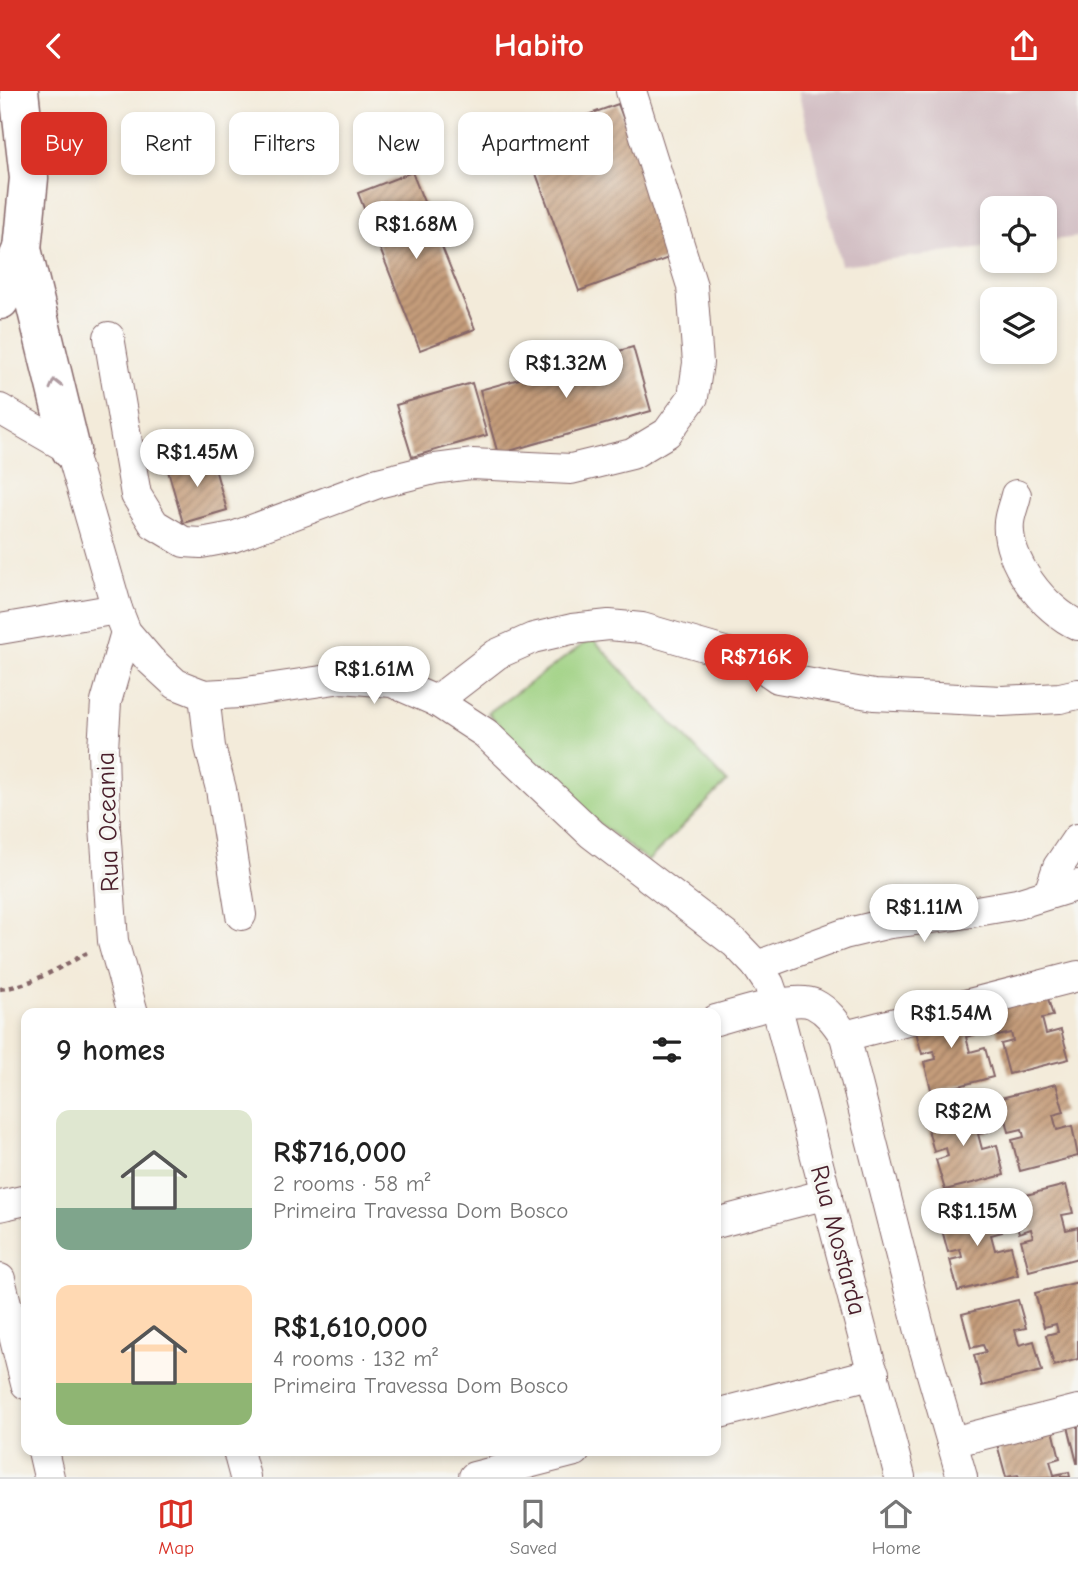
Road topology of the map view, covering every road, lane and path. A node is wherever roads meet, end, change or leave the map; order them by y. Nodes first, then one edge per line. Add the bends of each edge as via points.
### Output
1 (19, 91) edge
2 (631, 91) edge
3 (22, 249) junction
4 (0, 300) edge
5 (109, 337) dead end
6 (0, 409) edge
7 (71, 450) junction
8 (1016, 495) dead end
9 (121, 620) junction
10 (1078, 625) edge
11 (0, 629) edge
12 (1078, 694) edge
13 (204, 695) junction
14 (436, 701) junction
15 (1077, 839) edge
16 (1078, 885) edge
17 (1049, 893) junction
18 (241, 915) dead end
19 (113, 941) junction
20 (757, 966) junction
21 (1078, 976) edge
22 (0, 989) edge
23 (776, 1004) junction
24 (132, 1008) edge
25 (721, 1019) edge
26 (845, 1036) junction
27 (827, 1194) junction
28 (21, 1201) edge
29 (0, 1206) edge
30 (721, 1222) edge
31 (0, 1279) edge
32 (21, 1364) edge
33 (874, 1373) junction
34 (1078, 1410) edge
35 (721, 1413) edge
36 (952, 1442) junction
37 (44, 1456) edge
38 (239, 1456) edge
39 (556, 1456) edge
40 (49, 1477) edge
41 (245, 1477) edge
42 (474, 1477) edge
43 (900, 1477) edge
44 (962, 1477) edge

1 - 3 highway via 29,178
2 - 5 street via 692,286 698,363 692,397 667,433 632,454 571,469 472,464 434,469 378,483 233,537 184,542 155,524 136,495
3 - 4 highway
7 -> 3 highway
6 - 7 street
7 - 9 street
8 - 10 street via 1009,522 1011,547 1048,605
9 - 11 street
9 - 13 street via 150,660 176,684
9 - 19 street, Rua Oceania via 103,748
12 - 14 street via 1002,701 874,695 778,678 752,660 642,628 609,625 533,638 497,654
13 - 14 street, Rua Mostarda via 342,678 392,682
13 - 18 street
14 - 20 street, Rua Mostarda via 485,733 593,834 735,943
15 - 17 street via 1058,867
16 - 17 street
17 - 20 street via 1017,904 844,934
19 - 22 path via 48,973
19 - 24 street, Rua Oceania
20 - 23 street, Rua Mostarda
21 - 26 street
23 - 25 street
23 - 26 street via 811,1002 829,1014
23 - 27 street, Rua Mostarda
26 - 36 street
27 - 30 street
27 - 33 street, Rua Mostarda
28 - 29 street
31 - 32 street
33 - 35 street
33 - 43 street, Rua Mostarda
34 - 36 street
36 - 44 street
37 - 40 street
38 - 41 street
39 - 42 street

